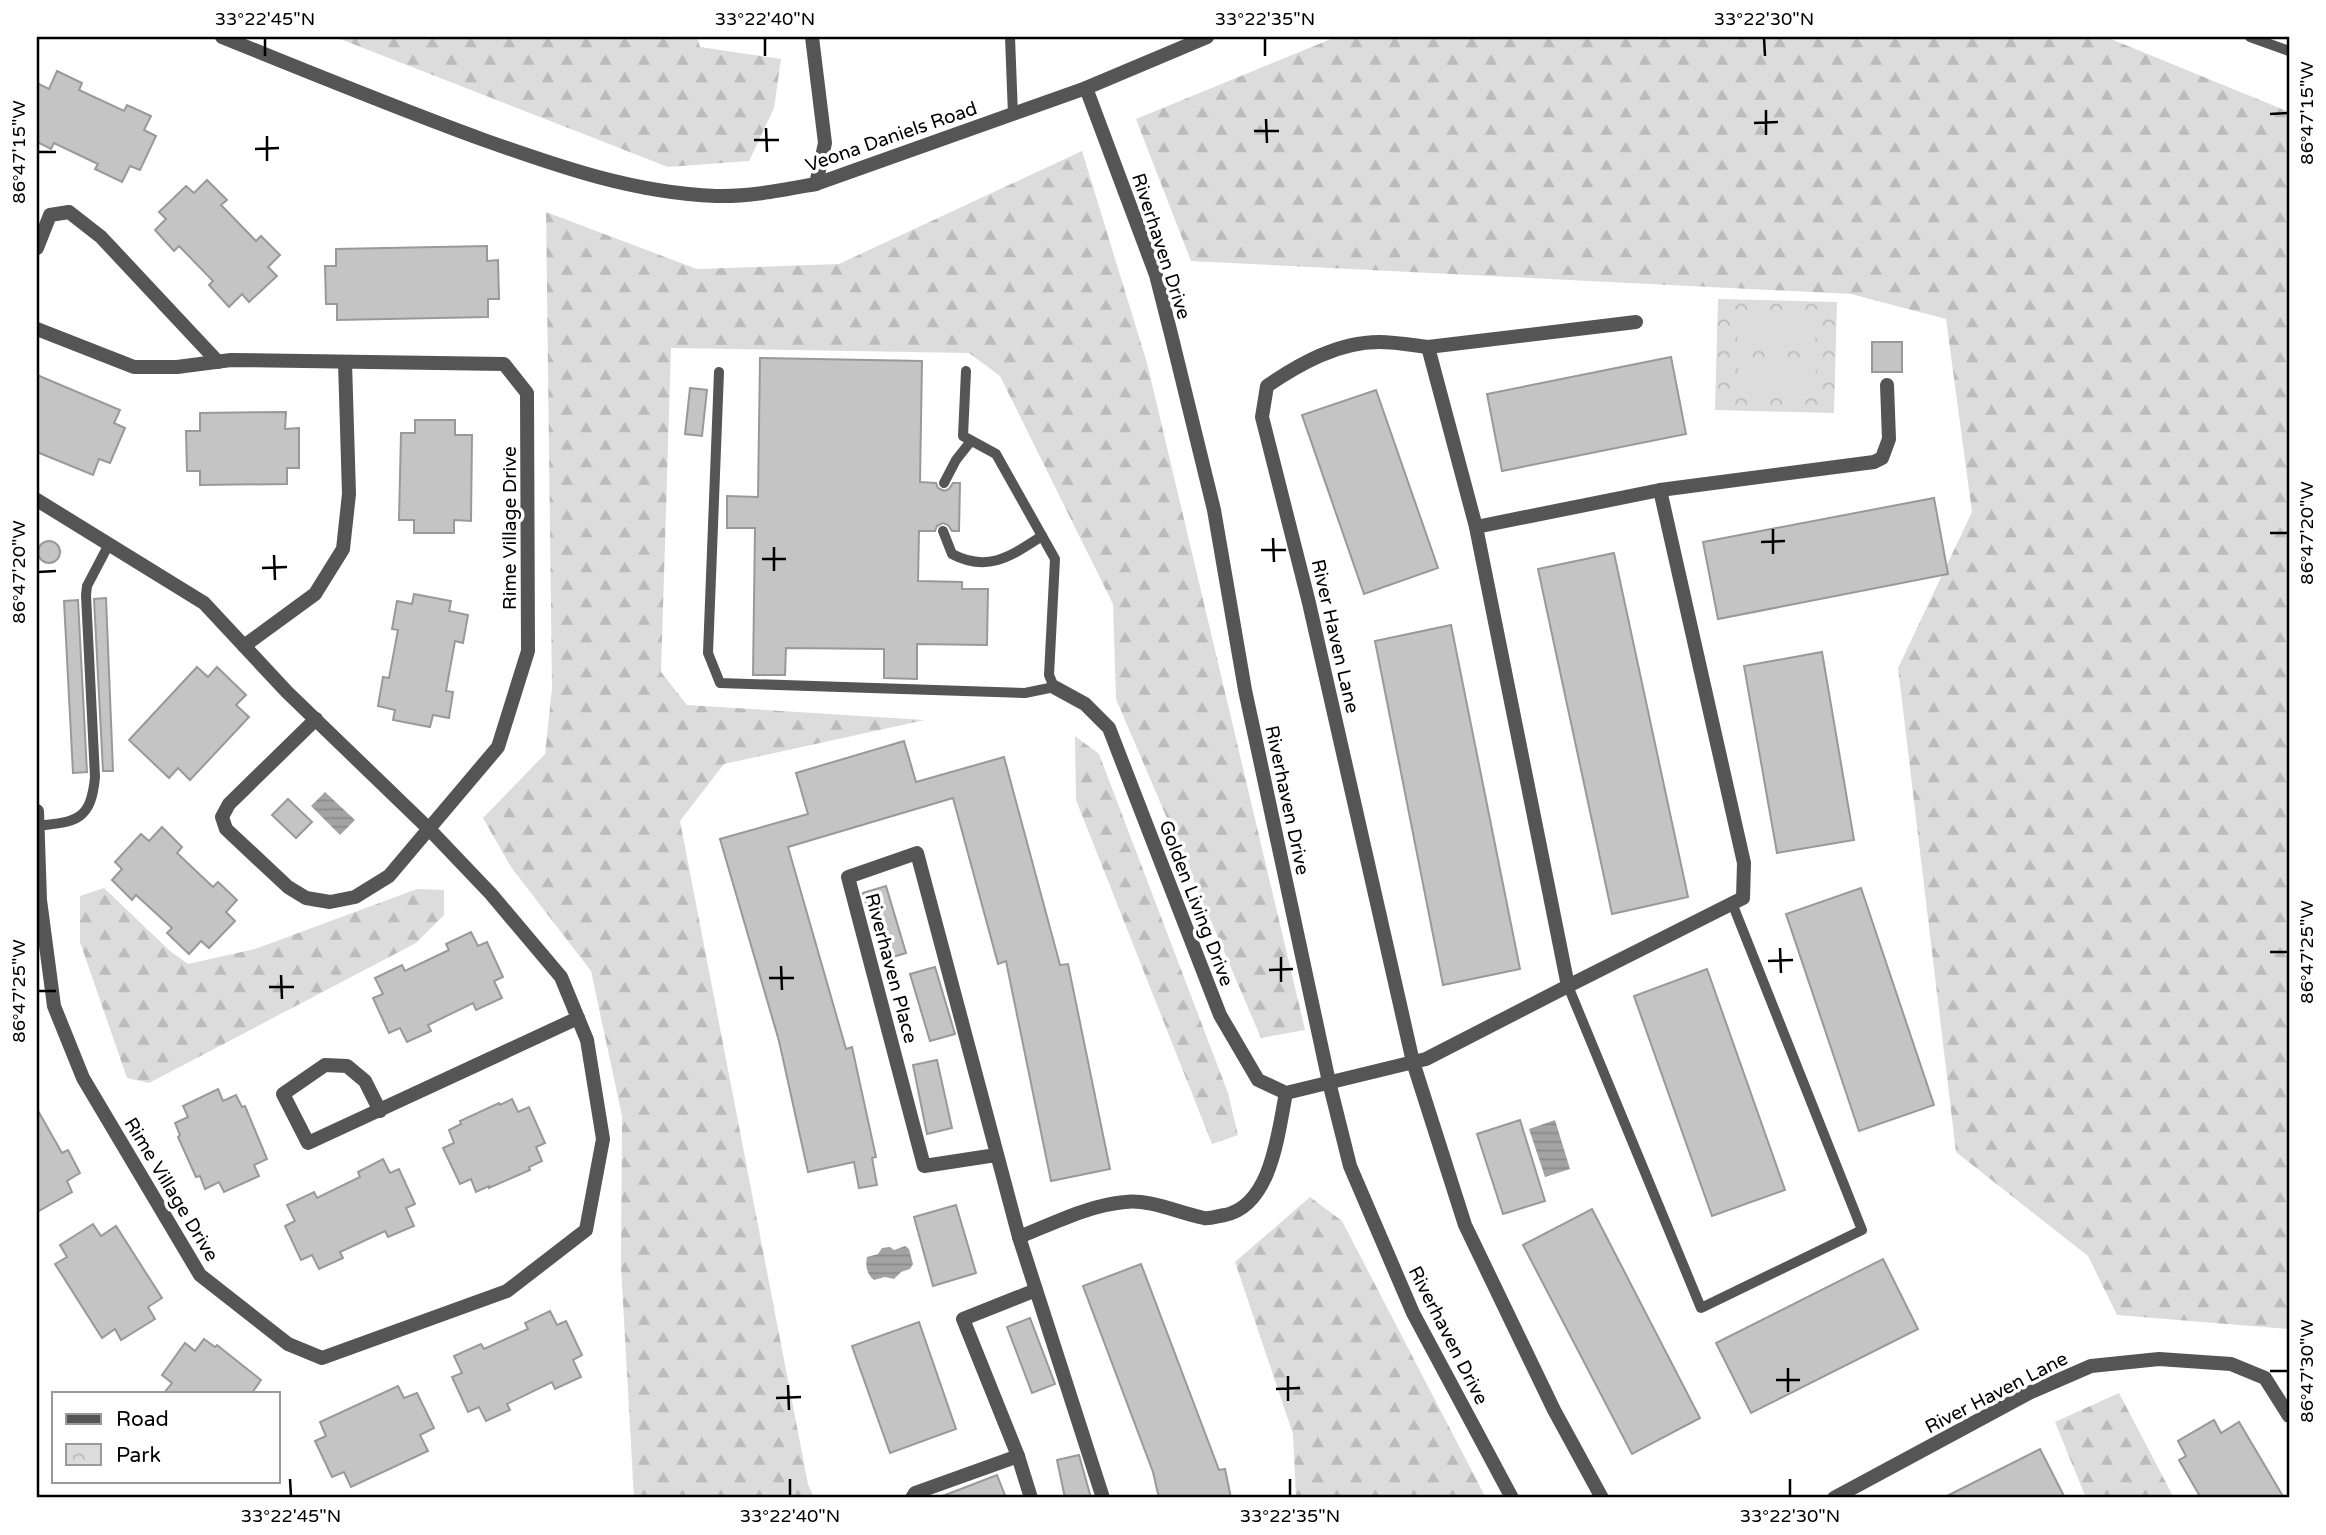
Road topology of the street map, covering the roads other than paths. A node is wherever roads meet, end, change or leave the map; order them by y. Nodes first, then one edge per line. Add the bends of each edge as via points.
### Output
1 (222, 37) edge
2 (812, 37) edge
3 (1010, 37) edge
4 (1207, 37) edge
5 (2250, 37) edge
6 (2289, 51) edge
7 (1086, 88) junction
8 (1013, 115) junction
9 (816, 184) junction
10 (37, 248) edge
11 (1636, 322) dead end
12 (37, 329) edge
13 (1428, 347) junction
14 (218, 362) junction
15 (345, 362) junction
16 (966, 371) dead end
17 (719, 372) dead end
18 (1887, 385) dead end
19 (971, 441) junction
20 (944, 483) dead end
21 (1660, 490) junction
22 (37, 500) edge
23 (1476, 527) junction
24 (943, 531) dead end
25 (1042, 536) junction
26 (109, 544) junction
27 (244, 646) junction
28 (1054, 687) junction
29 (316, 719) junction
30 (37, 811) edge
31 (37, 826) edge
32 (430, 830) junction
33 (1732, 903) junction
34 (1568, 986) junction
35 (578, 1018) junction
36 (1413, 1062) junction
37 (1329, 1082) junction
38 (1286, 1093) junction
39 (380, 1111) junction
40 (996, 1155) junction
41 (1018, 1237) junction
42 (1036, 1290) junction
43 (2289, 1416) edge
44 (1018, 1456) junction
45 (912, 1498) edge
46 (1031, 1498) edge
47 (1102, 1498) edge
48 (1512, 1498) edge
49 (1602, 1498) edge
50 (1834, 1498) edge

1 - 9 street, Veona Daniels Road via 424,118 602,179 664,192 718,196
2 - 9 street via 825,143
3 - 8 lane
4 - 7 street, Veona Daniels Road
5 - 6 lane
7 - 8 street, Veona Daniels Road
7 - 37 street, Riverhaven Drive via 1156,275 1171,334 1214,510 1245,690
8 - 9 street, Veona Daniels Road
10 - 14 street via 50,215 69,212 101,236
11 - 13 street, River Haven Lane
12 - 14 street, Rime Village Drive via 134,367 177,368
13 - 23 street
13 - 36 street, River Haven Lane via 1377,342 1341,348 1296,366 1267,386 1262,417
14 - 15 street, Rime Village Drive
15 - 27 street via 349,494 343,549 315,594
15 - 32 street, Rime Village Drive via 503,364 527,393 528,650 498,747
16 - 19 lane via 963,436
17 - 28 lane via 708,653 720,683 1025,693
18 - 21 street via 1889,439 1882,458 1874,463
19 - 20 lane
19 - 25 lane via 996,454
21 - 23 street
21 - 33 street via 1744,863 1743,898
22 - 26 street, Rime Village Drive
23 - 34 street
24 - 25 lane via 952,554 982,564 1011,556
25 - 28 lane via 1055,559 1049,675
26 - 27 street, Rime Village Drive via 204,603
26 - 31 lane via 86,595 93,799 74,819
27 - 29 street, Rime Village Drive
28 - 38 street, Golden Living Drive via 1085,705 1109,728 1220,1015 1258,1080
29 - 32 street, Rime Village Drive
29 - 32 street, Rime Village Drive via 229,804 222,817 226,829 288,887 306,898 330,902 355,897 389,876
30 - 31 street, Rime Village Drive
31 - 35 street, Rime Village Drive via 40,900 54,1006 83,1078 200,1275 288,1344 322,1359 507,1291 586,1230 603,1139 587,1040
32 - 35 street, Rime Village Drive via 561,977
33 - 34 street
33 - 34 lane via 1862,1230 1701,1308
34 - 36 street
35 - 39 street
36 - 37 street
36 - 49 street, River Haven Lane via 1465,1225
37 - 38 street
37 - 48 street, Riverhaven Drive via 1350,1166 1413,1312
38 - 41 street via 1273,1160 1253,1199 1234,1213 1207,1219 1126,1201
39 - 39 street via 365,1081 347,1066 325,1065 283,1094 308,1143
40 - 40 street, Riverhaven Place via 916,853 848,877 924,1166
40 - 41 street, Riverhaven Place
41 - 42 street, Riverhaven Place
42 - 44 street via 963,1320
42 - 47 street, Riverhaven Place
43 - 50 street, River Haven Lane via 2265,1378 2231,1364 2159,1359 2091,1366 2031,1392
44 - 45 street via 915,1493
44 - 46 street

